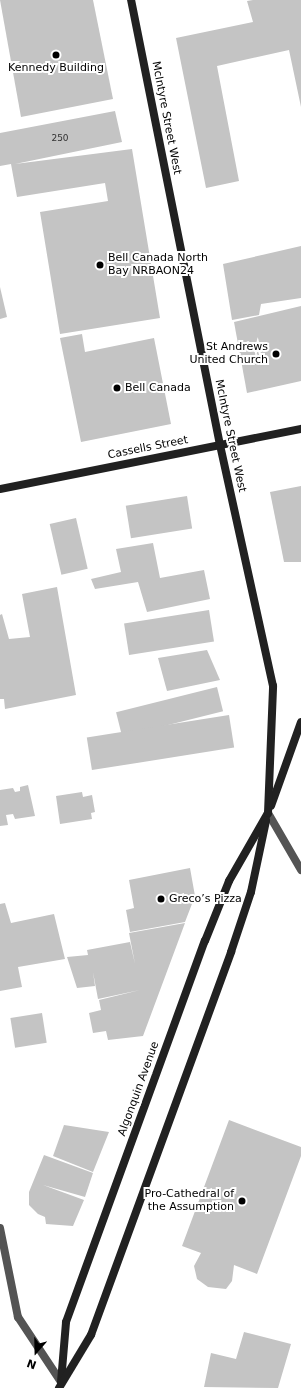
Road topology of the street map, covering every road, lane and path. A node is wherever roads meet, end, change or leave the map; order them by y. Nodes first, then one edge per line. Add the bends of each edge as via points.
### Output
1 (131, 0) edge
2 (301, 429) edge
3 (220, 445) junction
4 (0, 489) edge
5 (301, 722) edge
6 (268, 813) junction
7 (301, 870) edge
8 (0, 1228) edge
9 (60, 1385) edge

1 - 3 main road, McIntyre Street West
2 - 3 main road, Cassells Street
3 - 4 main road, Cassells Street
3 - 6 main road, McIntyre Street West via 273,686
5 - 6 main road, Algonquin Avenue
6 - 7 street
6 - 9 main road, Algonquin Avenue via 251,892 228,959 91,1335
6 - 9 main road, Algonquin Avenue via 229,881 205,941 69,1314
8 - 9 street via 18,1317

